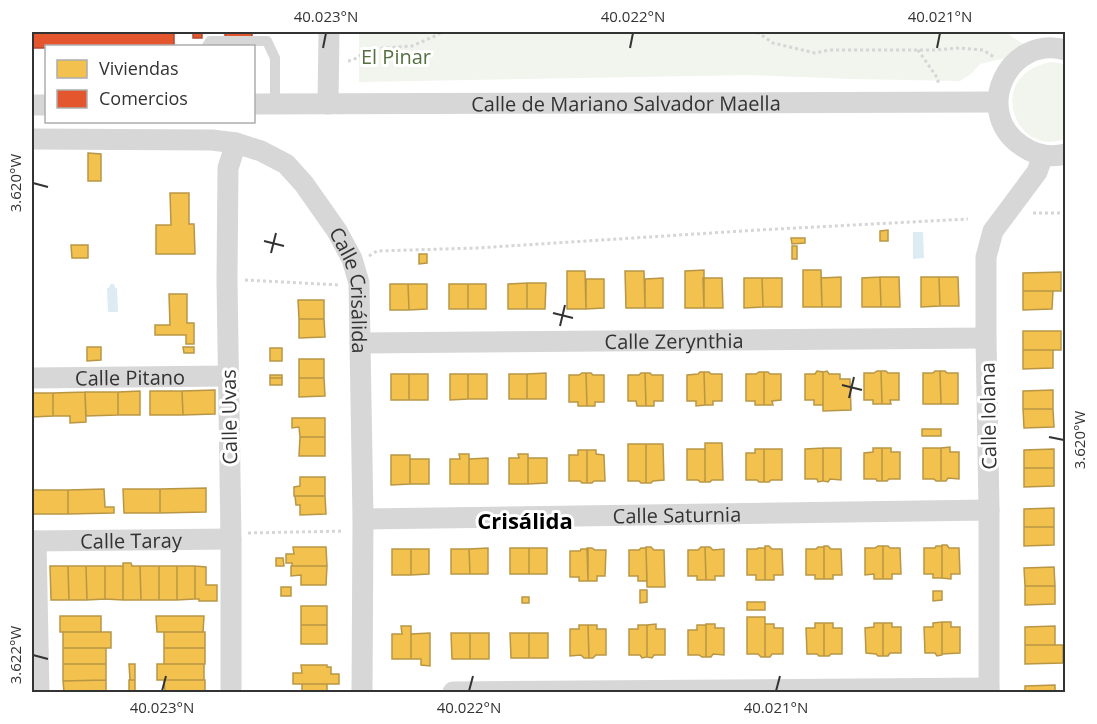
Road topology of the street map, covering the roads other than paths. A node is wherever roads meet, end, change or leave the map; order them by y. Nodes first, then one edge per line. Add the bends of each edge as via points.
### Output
1 (329, 32) edge
2 (1048, 40) edge
3 (208, 45) edge
4 (1065, 50) edge
5 (997, 102) junction
6 (255, 104) edge
7 (275, 104) junction
8 (328, 104) junction
9 (32, 139) edge
10 (236, 143) junction
11 (1065, 154) edge
12 (1043, 155) junction
13 (986, 338) junction
14 (360, 343) junction
15 (228, 376) junction
16 (32, 378) edge
17 (989, 510) junction
18 (363, 519) junction
19 (231, 536) junction
20 (34, 541) edge
21 (989, 690) edge
22 (39, 693) edge
23 (231, 693) edge
24 (362, 693) edge
25 (453, 693) edge

1 - 8 street
2 - 4 street
2 - 5 street via 1015,61 999,87
3 - 7 lane via 210,40 267,41 275,58
5 - 8 street, Calle de Mariano Salvador Maella
5 - 12 street via 1006,131 1029,151
6 - 7 street, Calle de Mariano Salvador Maella
7 - 8 street, Calle de Mariano Salvador Maella
9 - 10 street, Calle Crisálida
10 - 14 street, Calle Crisálida via 286,164 337,231 359,283
10 - 15 street, Calle Uvas via 228,168
11 - 12 street
12 - 13 street, Calle Iolana via 1037,172 993,231 986,257
13 - 14 street, Calle Zerynthia
13 - 17 street, Calle Iolana
14 - 18 street, Calle Crisálida
15 - 16 street, Calle Pitano
15 - 19 street, Calle Uvas
17 - 18 street, Calle Saturnia
17 - 21 street, Calle Iolana
18 - 24 street, Calle Crisálida
19 - 20 street, Calle Taray
19 - 23 street, Calle Uvas
20 - 22 street
21 - 25 street

